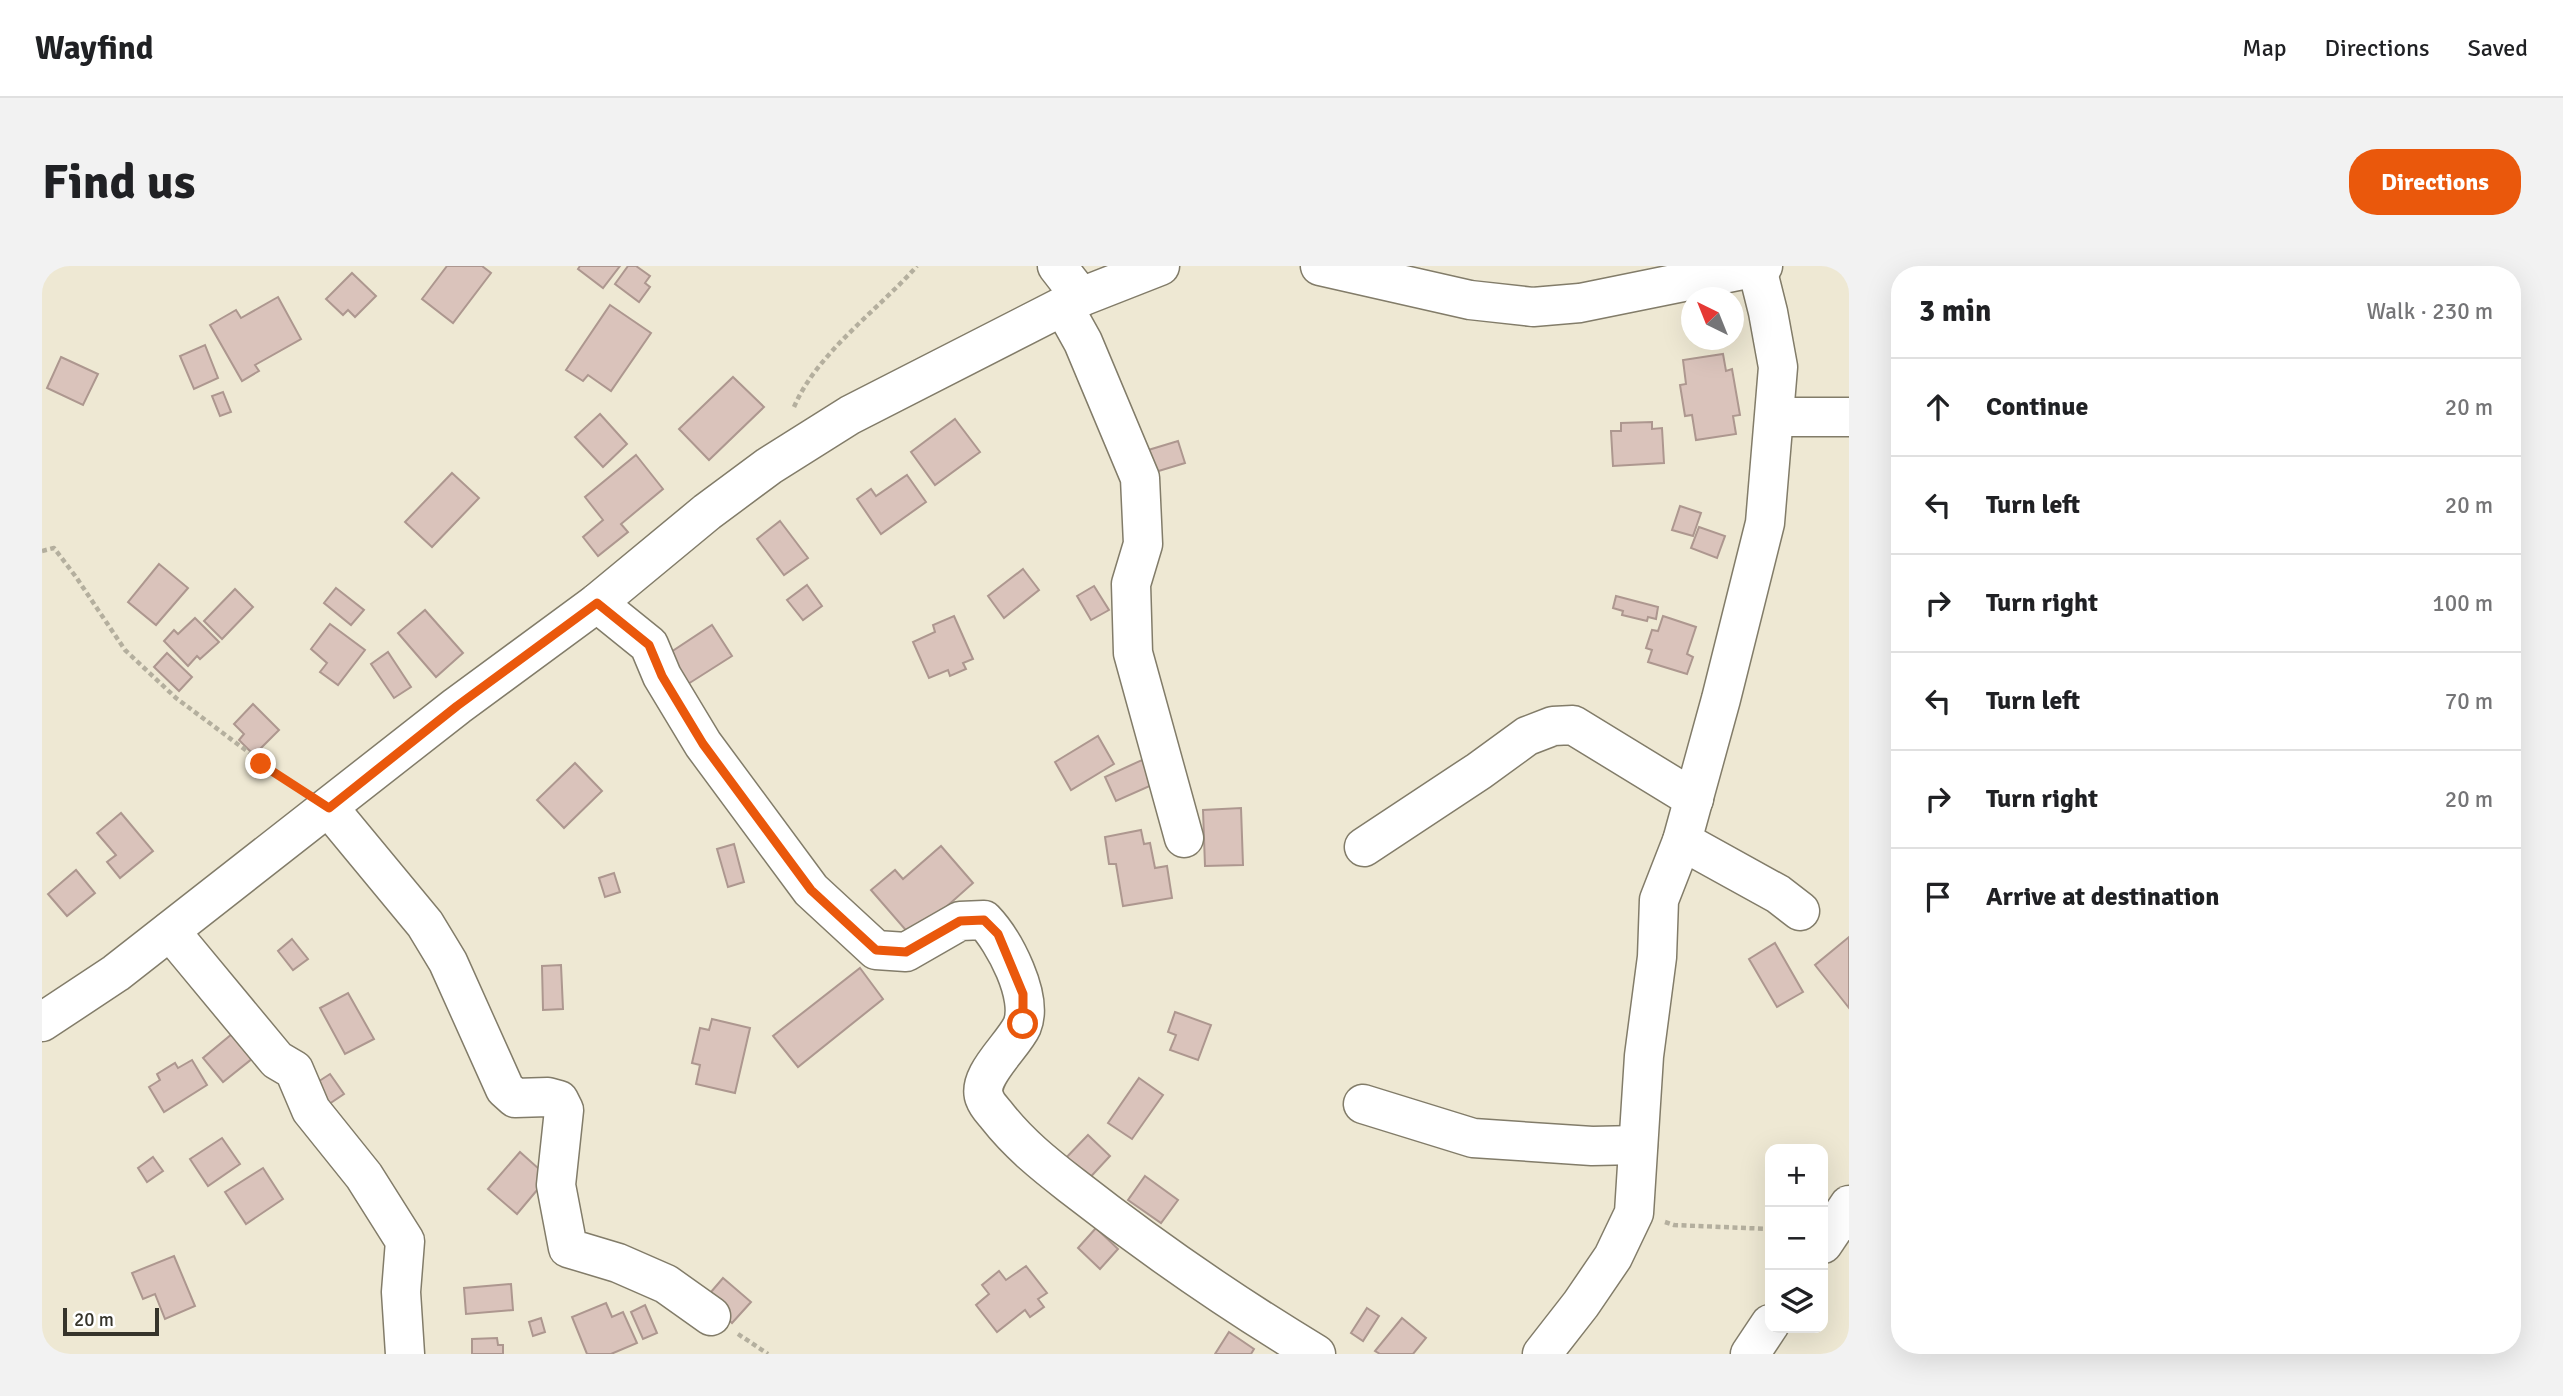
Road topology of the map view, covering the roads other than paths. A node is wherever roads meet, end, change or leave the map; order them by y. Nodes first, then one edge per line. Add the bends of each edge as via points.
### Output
1 (1057, 266) edge
2 (1160, 266) edge
3 (1321, 266) edge
4 (1760, 267) edge
5 (1072, 301) junction
6 (1774, 417) junction
7 (1849, 417) edge
8 (597, 603) junction
9 (1693, 799) junction
10 (329, 808) junction
11 (1184, 838) dead end
12 (1682, 841) junction
13 (1364, 847) dead end
14 (1800, 911) dead end
15 (170, 932) junction
16 (42, 1022) edge
17 (1363, 1104) dead end
18 (1638, 1146) junction
19 (1849, 1205) edge
20 (1828, 1236) edge
21 (711, 1316) dead end
22 (1765, 1332) edge
23 (405, 1354) edge
24 (1316, 1354) edge
25 (1542, 1354) edge
26 (1750, 1354) edge

1 - 5 street
2 - 5 street
3 - 4 street via 1470,300 1533,307 1580,303
4 - 6 street via 1778,367
5 - 8 street via 850,415 769,466
5 - 11 street via 1083,342 1140,478 1143,544 1131,584 1133,653
6 - 7 street
6 - 9 street via 1765,523
8 - 10 street
8 - 24 street via 649,645 662,676 711,755 811,890 876,950 906,952 960,921 984,920 998,934 1023,994 1023,1024 992,1068 983,1090 985,1100 1026,1150 1250,1314
9 - 12 street
9 - 13 street via 1573,725 1552,726 1527,736
10 - 15 street
10 - 21 street via 425,924 448,962 505,1089 515,1098 559,1100 564,1110 556,1185 568,1248 666,1284
12 - 14 street
12 - 18 street via 1659,900
15 - 16 street
15 - 23 street via 277,1060 294,1070 311,1110 364,1176 405,1241 401,1292
17 - 18 street via 1473,1139
18 - 25 street via 1634,1213 1613,1257
19 - 20 street
22 - 26 street

